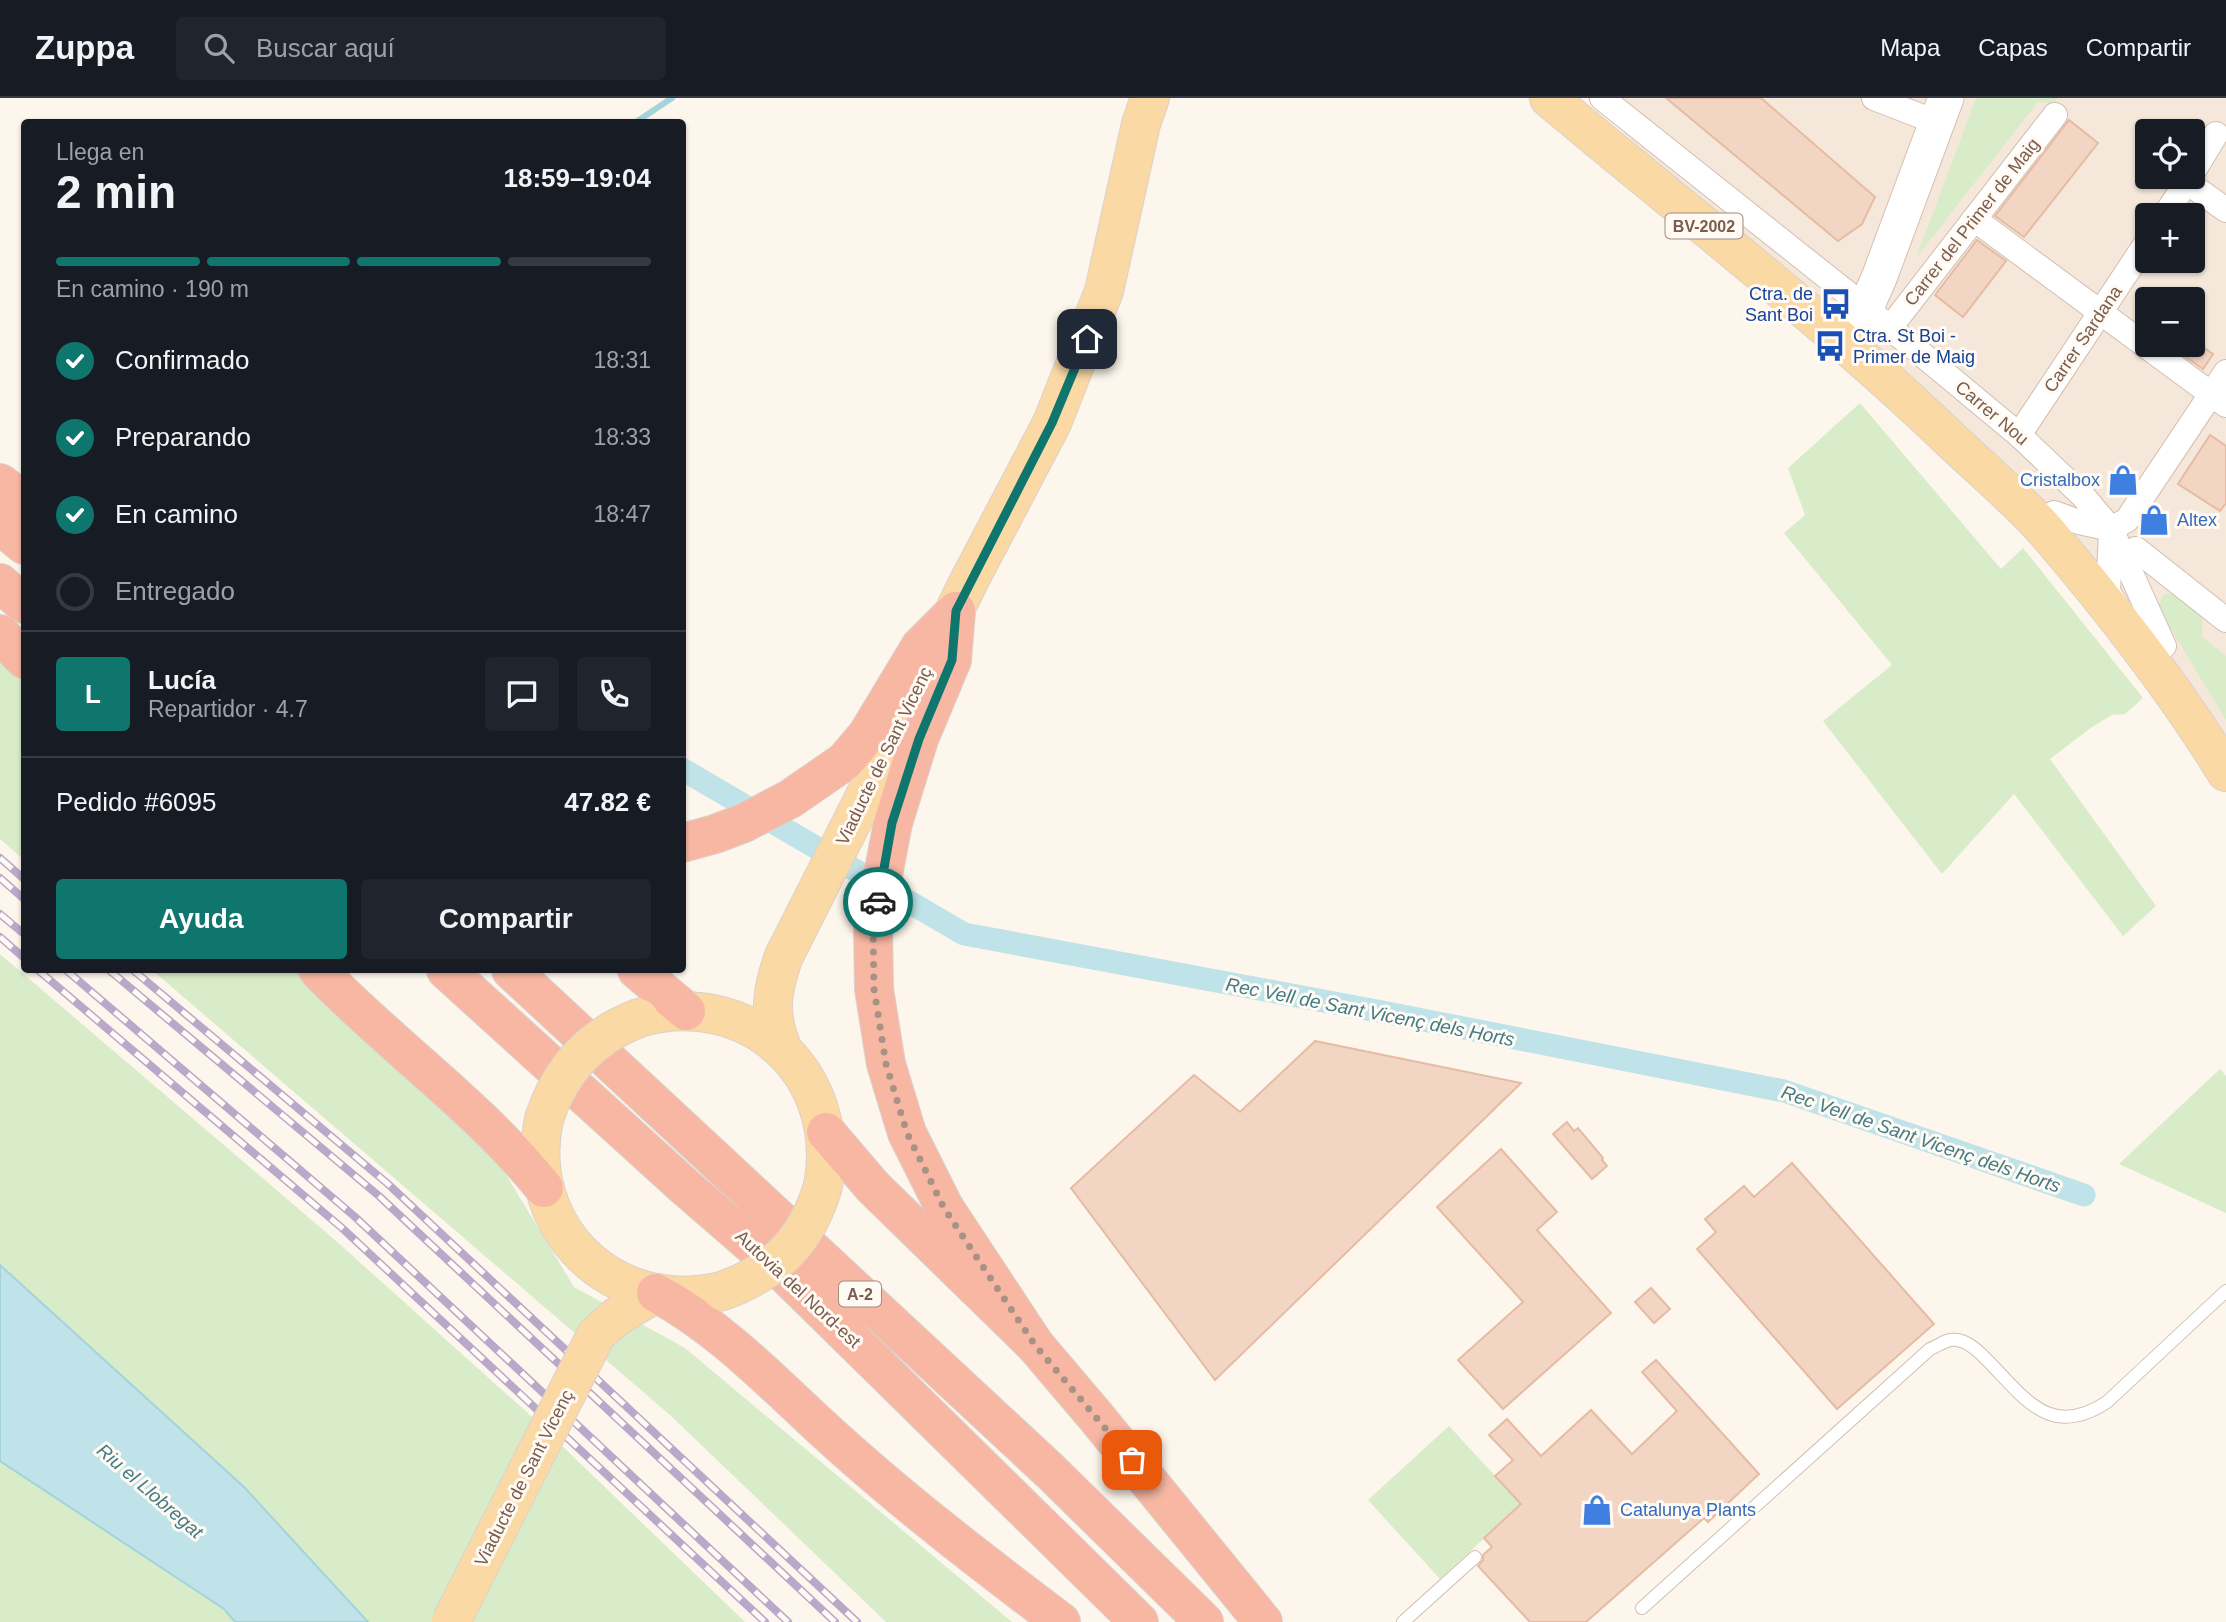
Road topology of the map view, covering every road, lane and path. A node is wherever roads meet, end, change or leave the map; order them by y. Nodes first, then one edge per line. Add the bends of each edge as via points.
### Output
1 (1549, 98) edge
2 (1573, 98) edge
3 (1602, 98) edge
4 (1874, 98) edge
5 (1142, 103) edge
6 (1941, 110) edge
7 (2055, 115) dead end
8 (2216, 134) dead end
9 (2205, 152) edge
10 (2203, 189) edge
11 (2226, 210) edge
12 (1974, 219) junction
13 (2135, 261) edge
14 (2101, 313) junction
15 (1867, 331) junction
16 (2226, 372) edge
17 (2219, 400) edge
18 (2019, 435) junction
19 (0, 483) edge
20 (21, 498) edge
21 (2049, 521) junction
22 (2113, 545) junction
23 (0, 583) edge
24 (2180, 584) junction
25 (21, 601) edge
26 (956, 611) junction
27 (2147, 611) junction
28 (2226, 620) edge
29 (0, 634) edge
30 (2153, 648) junction
31 (21, 656) edge
32 (2226, 737) edge
33 (2226, 772) edge
34 (877, 813) junction
35 (686, 842) edge
36 (784, 956) junction
37 (321, 973) edge
38 (449, 973) edge
39 (514, 973) edge
40 (640, 973) edge
41 (699, 1012) junction
42 (783, 1051) junction
43 (826, 1132) junction
44 (544, 1188) junction
45 (590, 1262) junction
46 (2226, 1291) edge
47 (656, 1293) junction
48 (596, 1335) junction
49 (1035, 1345) junction
50 (1475, 1557) dead end
51 (1642, 1608) dead end
52 (451, 1622) edge
53 (1060, 1622) edge
54 (1139, 1622) edge
55 (1204, 1622) edge
56 (1263, 1622) edge
57 (1403, 1622) edge

1 - 15 main road, BV-2002
2 - 15 main road, BV-2002
3 - 15 street, Carrer Nou
4 - 6 street
5 - 26 main road via 1104,291 1087,339 1052,423
6 - 15 street
7 - 12 street, Carrer del Primer de Maig
8 - 9 street
10 - 11 street
12 - 14 street
12 - 15 street, Carrer del Primer de Maig
13 - 14 street, Carrer Sardana
14 - 17 street
14 - 18 street, Carrer Sardana
15 - 18 street, Carrer Nou
15 - 21 main road, BV-2002 via 1914,404
16 - 17 street
17 - 22 street
18 - 22 street, Carrer Nou via 2083,496
19 - 20 highway
21 - 22 main road, BV-2002
21 - 30 main road, BV-2002
22 - 24 street, Carrer Nou
22 - 27 street, BV-2002
22 - 30 main road, BV-2002
23 - 25 highway
24 - 27 street via 2158,589
24 - 28 street, Carrer Nou
26 - 34 highway via 952,660 919,739
26 - 35 highway via 920,647 867,735 845,761 790,799 744,823
27 - 30 street, BV-2002
29 - 31 highway
30 - 32 main road, BV-2002
30 - 33 main road, BV-2002
34 - 36 main road, Viaducte de Sant Vicenç via 814,896
34 - 49 highway via 874,989 886,1064 907,1133 944,1208
36 - 41 main road, Viaducte de Sant Vicenç via 748,991
36 - 42 main road, Viaducte de Sant Vicenç via 772,1015
37 - 44 highway via 492,1132
38 - 54 highway, Autovia del Nord-est / A-2 via 781,1270
39 - 55 highway, A-2 via 1050,1471
40 - 41 highway
41 - 42 main road, Viaducte de Sant Vicenç via 750,1027
41 - 44 main road, Viaducte de Sant Vicenç, bridge via 662,1012 639,1018 609,1031 579,1056 556,1089 544,1119 540,1153
42 - 43 main road, Viaducte de Sant Vicenç via 807,1080
43 - 47 main road, Viaducte de Sant Vicenç, bridge via 823,1186 810,1221 787,1252 758,1276 722,1292 686,1297
43 - 49 highway via 873,1187
44 - 45 main road, Viaducte de Sant Vicenç via 561,1229
45 - 47 main road, Viaducte de Sant Vicenç via 628,1286
45 - 48 main road, Viaducte de Sant Vicenç via 597,1303
46 - 51 lane via 2108,1402 2091,1413 2069,1418 2051,1416 2034,1406 1966,1343 1950,1340 1930,1349
47 - 48 main road, Viaducte de Sant Vicenç
47 - 53 highway via 698,1318 843,1447
48 - 52 main road, Viaducte de Sant Vicenç, bridge
49 - 56 highway
50 - 57 lane

